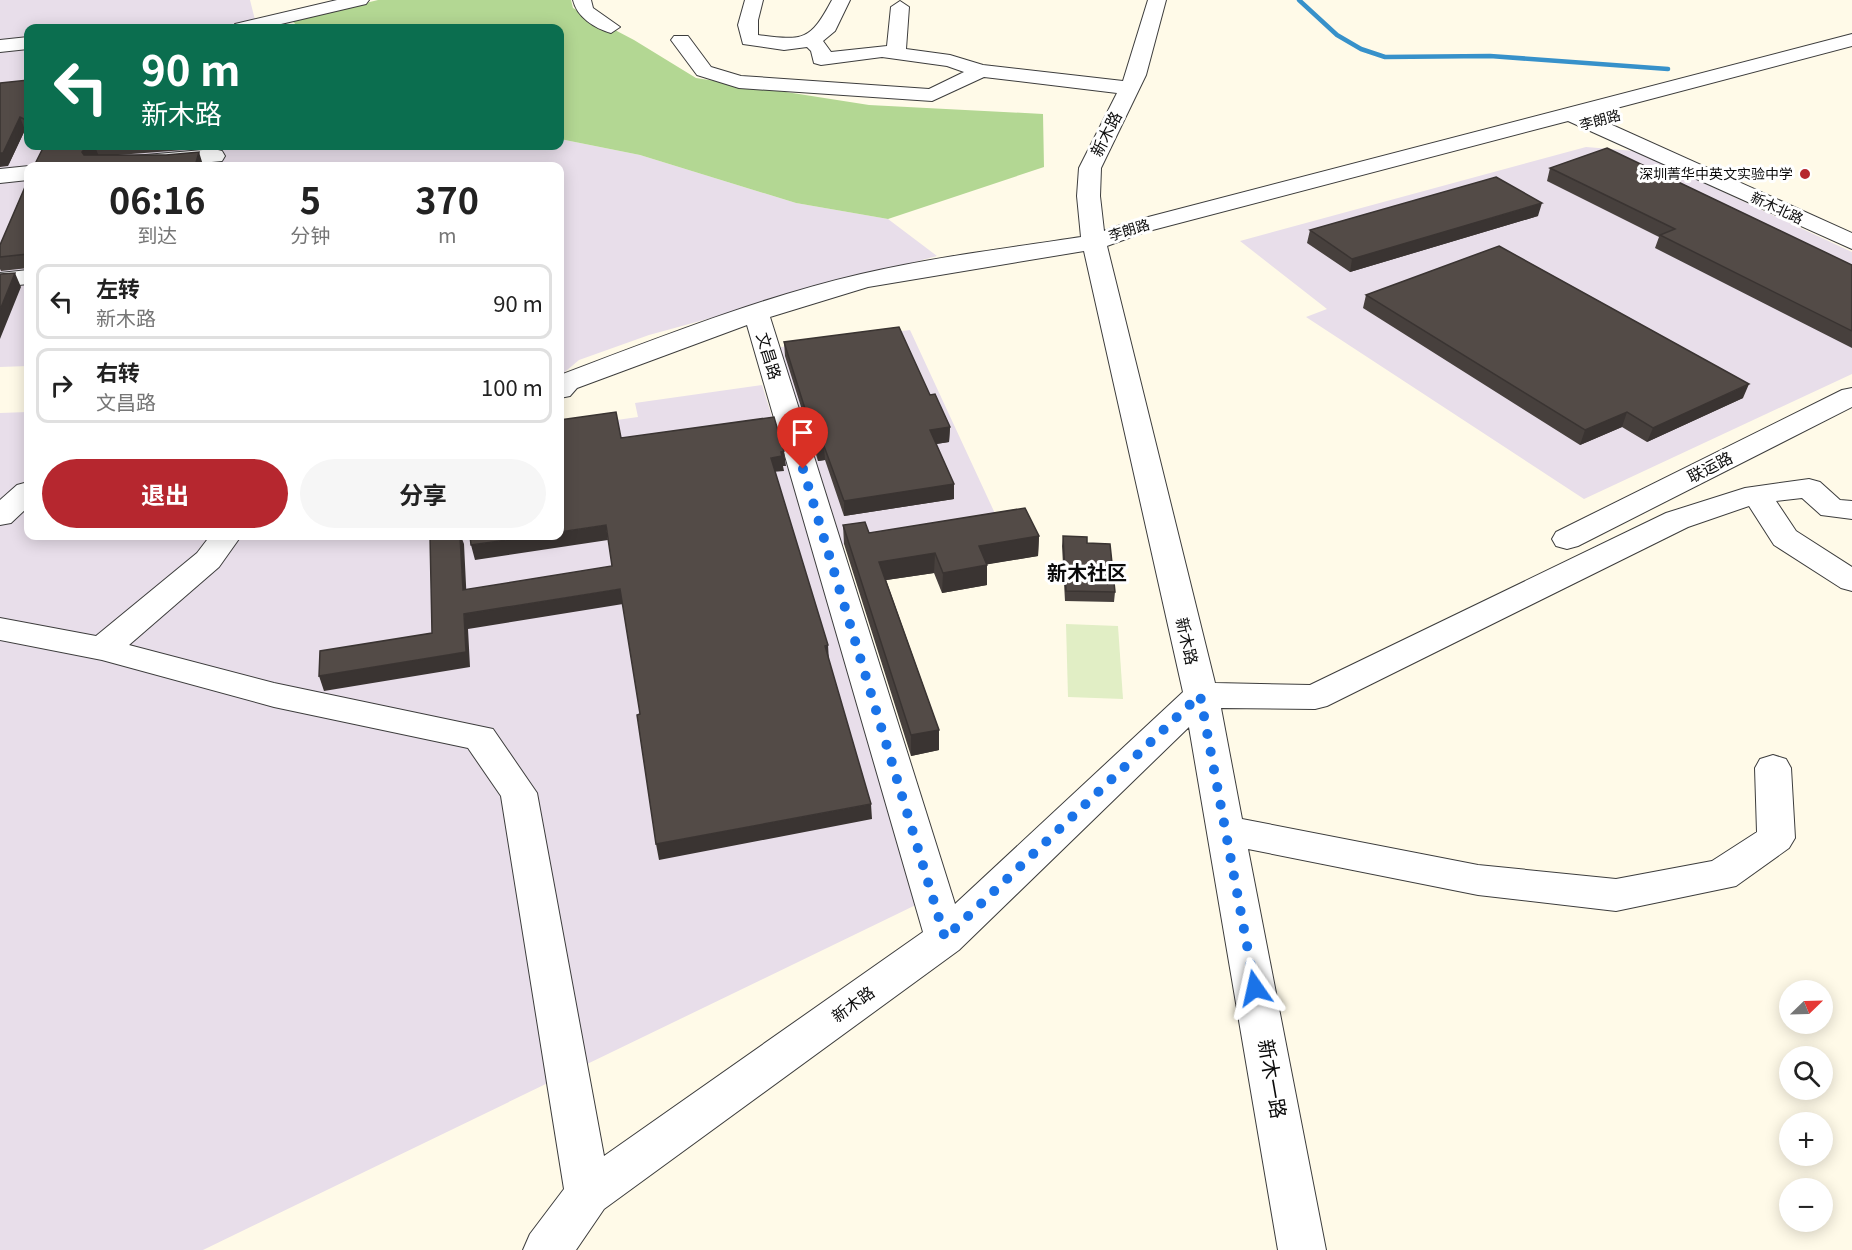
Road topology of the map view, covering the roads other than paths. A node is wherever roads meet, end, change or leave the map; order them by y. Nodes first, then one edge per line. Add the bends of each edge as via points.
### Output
1 (360, 0) edge
2 (582, 0) edge
3 (754, 0) edge
4 (841, 0) edge
5 (1157, 0) edge
6 (900, 7) dead end
7 (259, 24) edge
8 (611, 27) dead end
9 (681, 40) dead end
10 (1852, 40) edge
11 (811, 41) junction
12 (24, 43) edge
13 (0, 46) edge
14 (1852, 52) edge
15 (896, 53) junction
16 (981, 71) junction
17 (1130, 88) junction
18 (1587, 117) junction
19 (214, 156) dead end
20 (146, 162) edge
21 (24, 173) edge
22 (0, 176) edge
23 (1089, 198) junction
24 (1168, 219) junction
25 (1852, 233) edge
26 (1095, 242) junction
27 (1852, 242) edge
28 (24, 277) edge
29 (0, 280) edge
30 (756, 313) junction
31 (564, 385) edge
32 (1852, 396) edge
33 (1756, 494) junction
34 (24, 495) edge
35 (1852, 510) edge
36 (0, 516) edge
37 (1568, 538) dead end
38 (223, 540) edge
39 (1852, 581) edge
40 (0, 629) edge
41 (102, 649) junction
42 (1200, 695) junction
43 (1773, 768) dead end
44 (1225, 830) junction
45 (945, 938) junction
46 (588, 1194) junction
47 (547, 1250) edge
48 (1302, 1250) edge

1 - 7 street
2 - 8 street via 585,11
3 - 11 street via 747,30 750,40 784,44
4 - 11 street via 825,31
5 - 17 street, 新木路
6 - 15 street
9 - 16 street via 704,71 739,82 932,95
10 - 18 street, 李朗路
11 - 15 street via 821,49 821,59 882,51
12 - 13 street
14 - 18 street, 李朗路
15 - 16 street via 950,61
16 - 17 street
17 - 23 street, 新木路 via 1093,160
18 - 24 street, 李朗路
18 - 25 street, 新木北路
18 - 26 street, 李朗路 via 1146,243
18 - 27 street, 新木北路
19 - 20 street
21 - 22 street
23 - 24 street via 1099,207 1123,216
23 - 26 street, 新木路
24 - 26 street, 李朗路
26 - 30 street, 文昌路 via 922,269
26 - 42 street, 新木路
28 - 29 street
30 - 31 street
30 - 45 street, 文昌路
32 - 37 street, 联运路
33 - 35 street via 1809,488 1832,508
33 - 39 street via 1785,538
33 - 42 street via 1677,520 1315,697
34 - 36 street
38 - 41 street via 208,560
40 - 41 street
41 - 46 street via 274,695 480,738 519,793
42 - 44 street, 新木一路
42 - 45 street, 新木路
43 - 44 street via 1776,838 1722,875 1616,895 1478,880
44 - 48 street, 新木一路
45 - 46 street, 新木路
46 - 47 street, 新木路

